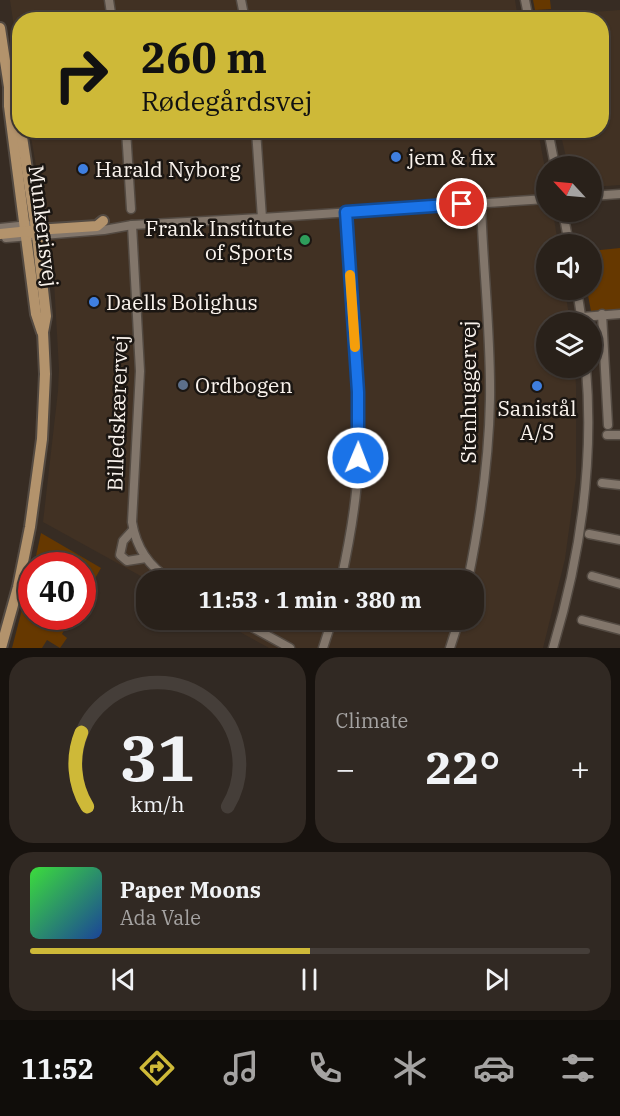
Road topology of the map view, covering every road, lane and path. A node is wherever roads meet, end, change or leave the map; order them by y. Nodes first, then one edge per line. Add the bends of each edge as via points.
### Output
1 (0, 28) edge
2 (9, 87) junction
3 (12, 93) edge
4 (12, 130) edge
5 (13, 138) edge
6 (22, 138) edge
7 (126, 138) edge
8 (257, 138) edge
9 (550, 138) edge
10 (553, 156) edge
11 (620, 194) edge
12 (602, 195) edge
13 (536, 200) edge
14 (481, 203) junction
15 (131, 210) dead end
16 (346, 212) junction
17 (262, 218) junction
18 (103, 221) joint
19 (128, 226) junction
20 (0, 228) edge
21 (30, 231) junction
22 (0, 236) edge
23 (602, 314) joint
24 (620, 314) edge
25 (43, 332) junction
26 (586, 378) edge
27 (608, 425) dead end
28 (607, 435) dead end
29 (620, 435) edge
30 (602, 483) dead end
31 (620, 485) edge
32 (133, 530) junction
33 (589, 534) dead end
34 (620, 540) edge
35 (146, 558) junction
36 (156, 570) edge
37 (343, 570) edge
38 (470, 570) edge
39 (592, 576) dead end
40 (620, 584) edge
41 (582, 620) dead end
42 (257, 630) edge
43 (329, 630) edge
44 (456, 630) edge
45 (620, 630) edge
46 (1, 648) edge
47 (290, 648) edge
48 (323, 648) edge
49 (450, 648) edge
50 (553, 648) edge

1 - 2 main road, Munkerisvej
2 - 3 main road, Munkerisvej
2 - 4 main road, Munkerisvej
5 - 21 main road, Munkerisvej
6 - 21 main road, Munkerisvej
7 - 15 street
8 - 17 street
9 - 10 street
11 - 12 street
13 - 14 street
14 - 16 street
14 - 38 street, Stenhuggervej via 490,399 484,488
16 - 17 street
16 - 37 street via 358,392 358,458
17 - 19 street
18 - 19 street
18 - 21 main road via 98,226
19 - 21 street
19 - 32 street, Billedskærervej via 140,370
20 - 21 street
21 - 22 main road
21 - 25 main road, Munkerisvej via 36,314
21 - 25 main road, Munkerisvej via 44,299
23 - 24 street
23 - 27 street
25 - 46 main road, Munkerisvej via 45,374 37,481 18,587
26 - 50 street via 585,483 573,569
28 - 29 street
30 - 31 street
32 - 35 street, Billedskærervej
32 - 35 street, Billedskærervej via 123,541 120,555 127,561
33 - 34 street
35 - 36 street, Billedskærervej
39 - 40 street
41 - 45 street
42 - 47 street
43 - 48 street
44 - 49 street

